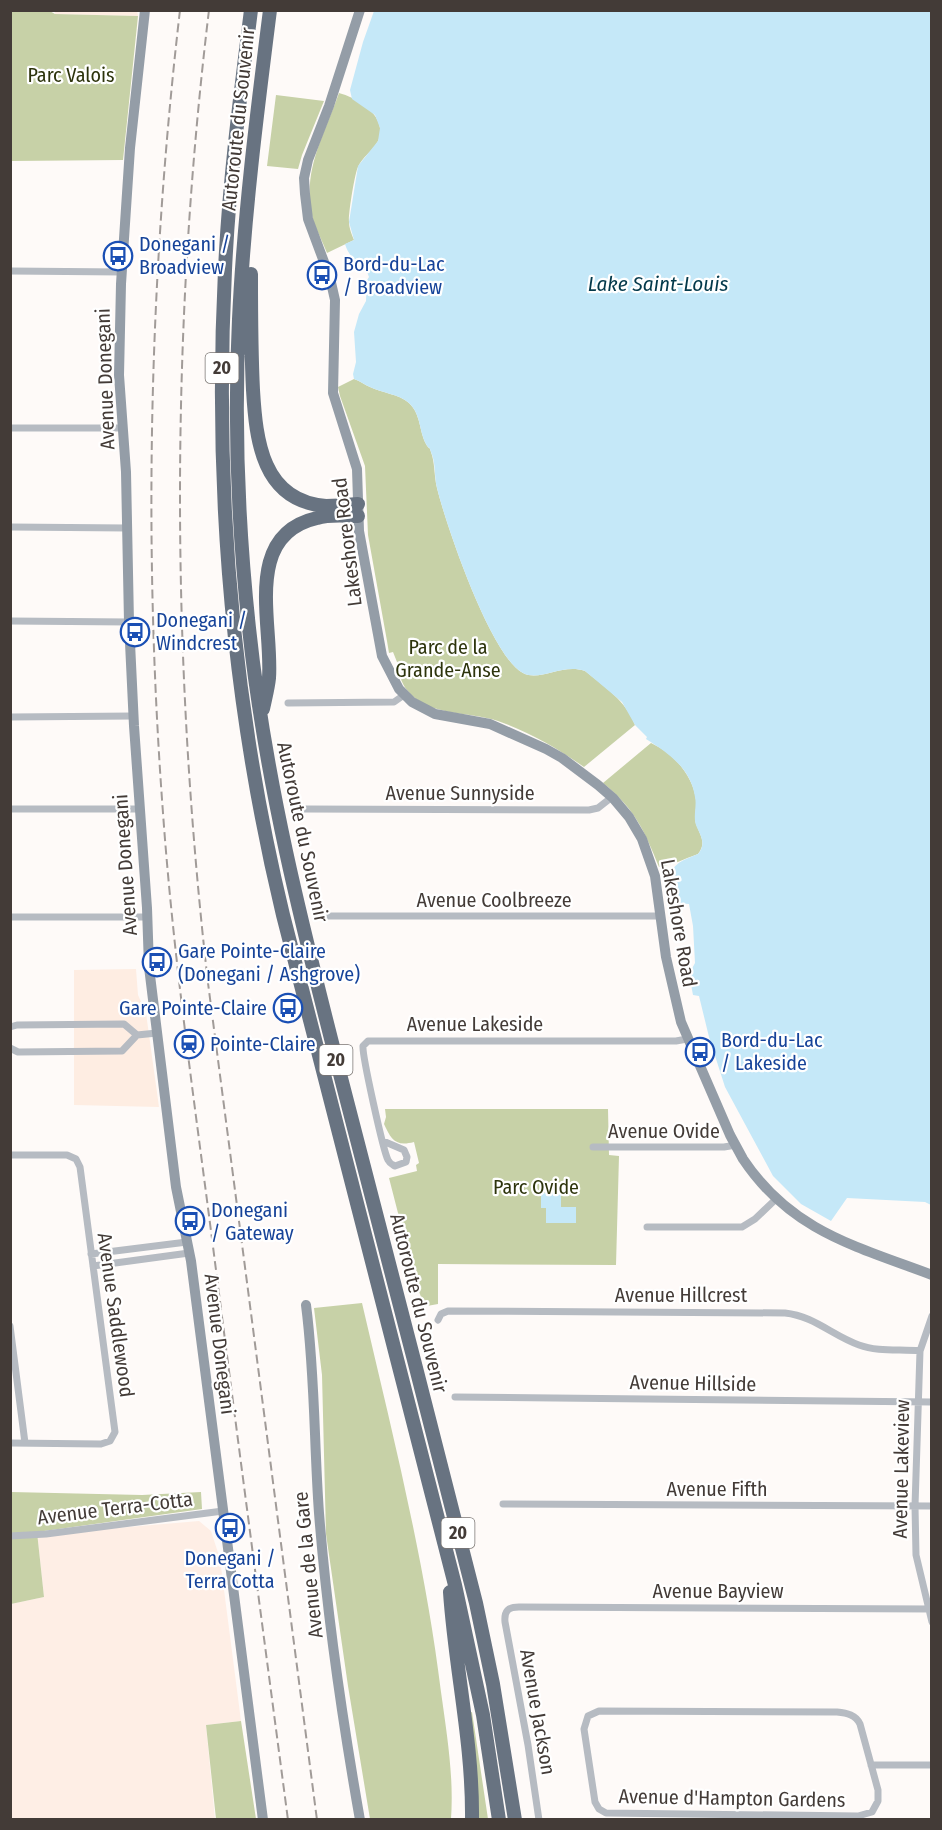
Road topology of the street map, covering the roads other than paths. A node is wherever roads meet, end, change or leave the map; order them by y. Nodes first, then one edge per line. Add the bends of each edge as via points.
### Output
1 (145, 10) edge
2 (251, 10) edge
3 (270, 10) edge
4 (360, 10) edge
5 (250, 175) junction
6 (10, 271) edge
7 (122, 272) junction
8 (10, 428) edge
9 (123, 428) junction
10 (358, 510) junction
11 (10, 527) edge
12 (127, 528) junction
13 (10, 621) edge
14 (129, 621) junction
15 (404, 695) junction
16 (288, 703) dead end
17 (134, 716) junction
18 (10, 717) edge
19 (261, 720) junction
20 (612, 797) junction
21 (10, 809) edge
22 (304, 809) dead end
23 (140, 810) junction
24 (10, 916) edge
25 (328, 916) dead end
26 (660, 916) junction
27 (147, 918) junction
28 (10, 1027) edge
29 (157, 1033) junction
30 (137, 1035) junction
31 (687, 1039) junction
32 (10, 1048) edge
33 (383, 1140) dead end
34 (736, 1145) junction
35 (593, 1148) dead end
36 (10, 1155) edge
37 (776, 1199) junction
38 (647, 1227) dead end
39 (188, 1248) junction
40 (91, 1254) junction
41 (93, 1266) junction
42 (932, 1275) edge
43 (306, 1305) dead end
44 (932, 1316) edge
45 (438, 1320) dead end
46 (10, 1326) edge
47 (920, 1351) junction
48 (455, 1397) dead end
49 (919, 1401) junction
50 (932, 1401) edge
51 (10, 1443) edge
52 (25, 1443) junction
53 (503, 1504) dead end
54 (915, 1506) junction
55 (932, 1506) edge
56 (223, 1511) junction
57 (10, 1536) edge
58 (448, 1557) junction
59 (930, 1609) edge
60 (506, 1611) joint
61 (932, 1622) edge
62 (871, 1765) junction
63 (932, 1765) edge
64 (263, 1820) edge
65 (360, 1820) edge
66 (472, 1820) edge
67 (499, 1820) edge
68 (515, 1820) edge
69 (538, 1820) edge

1 - 7 street, Avenue Donegani
2 - 58 highway, Autoroute du Souvenir / 20 via 232,167 222,357 223,488 238,674 275,883
3 - 5 highway, Autoroute du Souvenir / 20
4 - 10 street, Lakeshore Road via 304,178 308,219 334,293 333,393 357,470
5 - 10 highway via 252,361 261,453 271,474 296,497
5 - 19 highway, Autoroute du Souvenir / 20 via 239,318 238,450 245,589
6 - 7 street
7 - 9 street, Avenue Donegani via 119,364
8 - 9 street
9 - 12 street, Avenue Donegani
10 - 15 street, Lakeshore Road via 380,650
10 - 19 highway via 308,520 289,532 274,551 266,583 269,678
11 - 12 street
12 - 14 street, Avenue Donegani
13 - 14 street
14 - 17 street, Avenue Donegani
15 - 16 street via 394,702
15 - 20 street, Lakeshore Road via 429,712 490,724 538,745 578,769
17 - 18 street
17 - 23 street, Avenue Donegani
19 - 68 highway, Autoroute du Souvenir / 20 via 294,894 480,1622
20 - 22 street, Avenue Sunnyside via 589,810
20 - 26 street, Lakeshore Road via 642,839 657,882
21 - 23 street
23 - 27 street, Avenue Donegani
24 - 27 street
25 - 26 street, Avenue Coolbreeze
26 - 31 street, Lakeshore Road via 675,1001
27 - 29 street, Avenue Donegani
28 - 30 street via 124,1024
29 - 30 street
29 - 39 street, Avenue Donegani via 175,1180
30 - 32 street via 122,1051 18,1052
31 - 33 street, Avenue Lakeside via 368,1041 362,1055
31 - 34 street, Lakeshore Road
34 - 35 street, Avenue Ovide
34 - 37 street, Lakeshore Road via 754,1175
36 - 40 street, Avenue Saddlewood via 67,1155 76,1159
37 - 38 street via 742,1227
37 - 42 street, Lakeshore Road via 802,1221 830,1236
39 - 40 street
39 - 41 street
39 - 56 street, Avenue Donegani
40 - 41 street, Avenue Saddlewood
41 - 52 street, Avenue Saddlewood via 115,1432 110,1441 101,1444
43 - 65 street, Avenue de la Gare via 323,1556
44 - 47 street, Avenue Lakeview
45 - 47 street, Avenue Hillcrest via 448,1311 785,1313 801,1316 866,1347
46 - 52 street
47 - 49 street, Avenue Lakeview
48 - 49 street, Avenue Hillside
49 - 50 street, Avenue Hillside
49 - 54 street, Avenue Lakeview
51 - 52 street, Avenue Saddlewood
53 - 54 street, Avenue Fifth
54 - 55 street, Avenue Fifth
54 - 59 street, Avenue Lakeview via 916,1555
56 - 57 street, Avenue Terra-Cotta
56 - 64 street, Avenue Donegani
58 - 66 highway
58 - 67 highway, Autoroute du Souvenir / 20 via 479,1695
59 - 60 street, Avenue Bayview via 519,1607
59 - 61 street, Avenue Lakeview
60 - 69 street, Avenue Jackson
62 - 62 street, Avenue d'Hampton Gardens via 858,1721 844,1713 599,1711 591,1714 585,1724 595,1802 610,1814 863,1816 875,1809 878,1801
62 - 63 street

